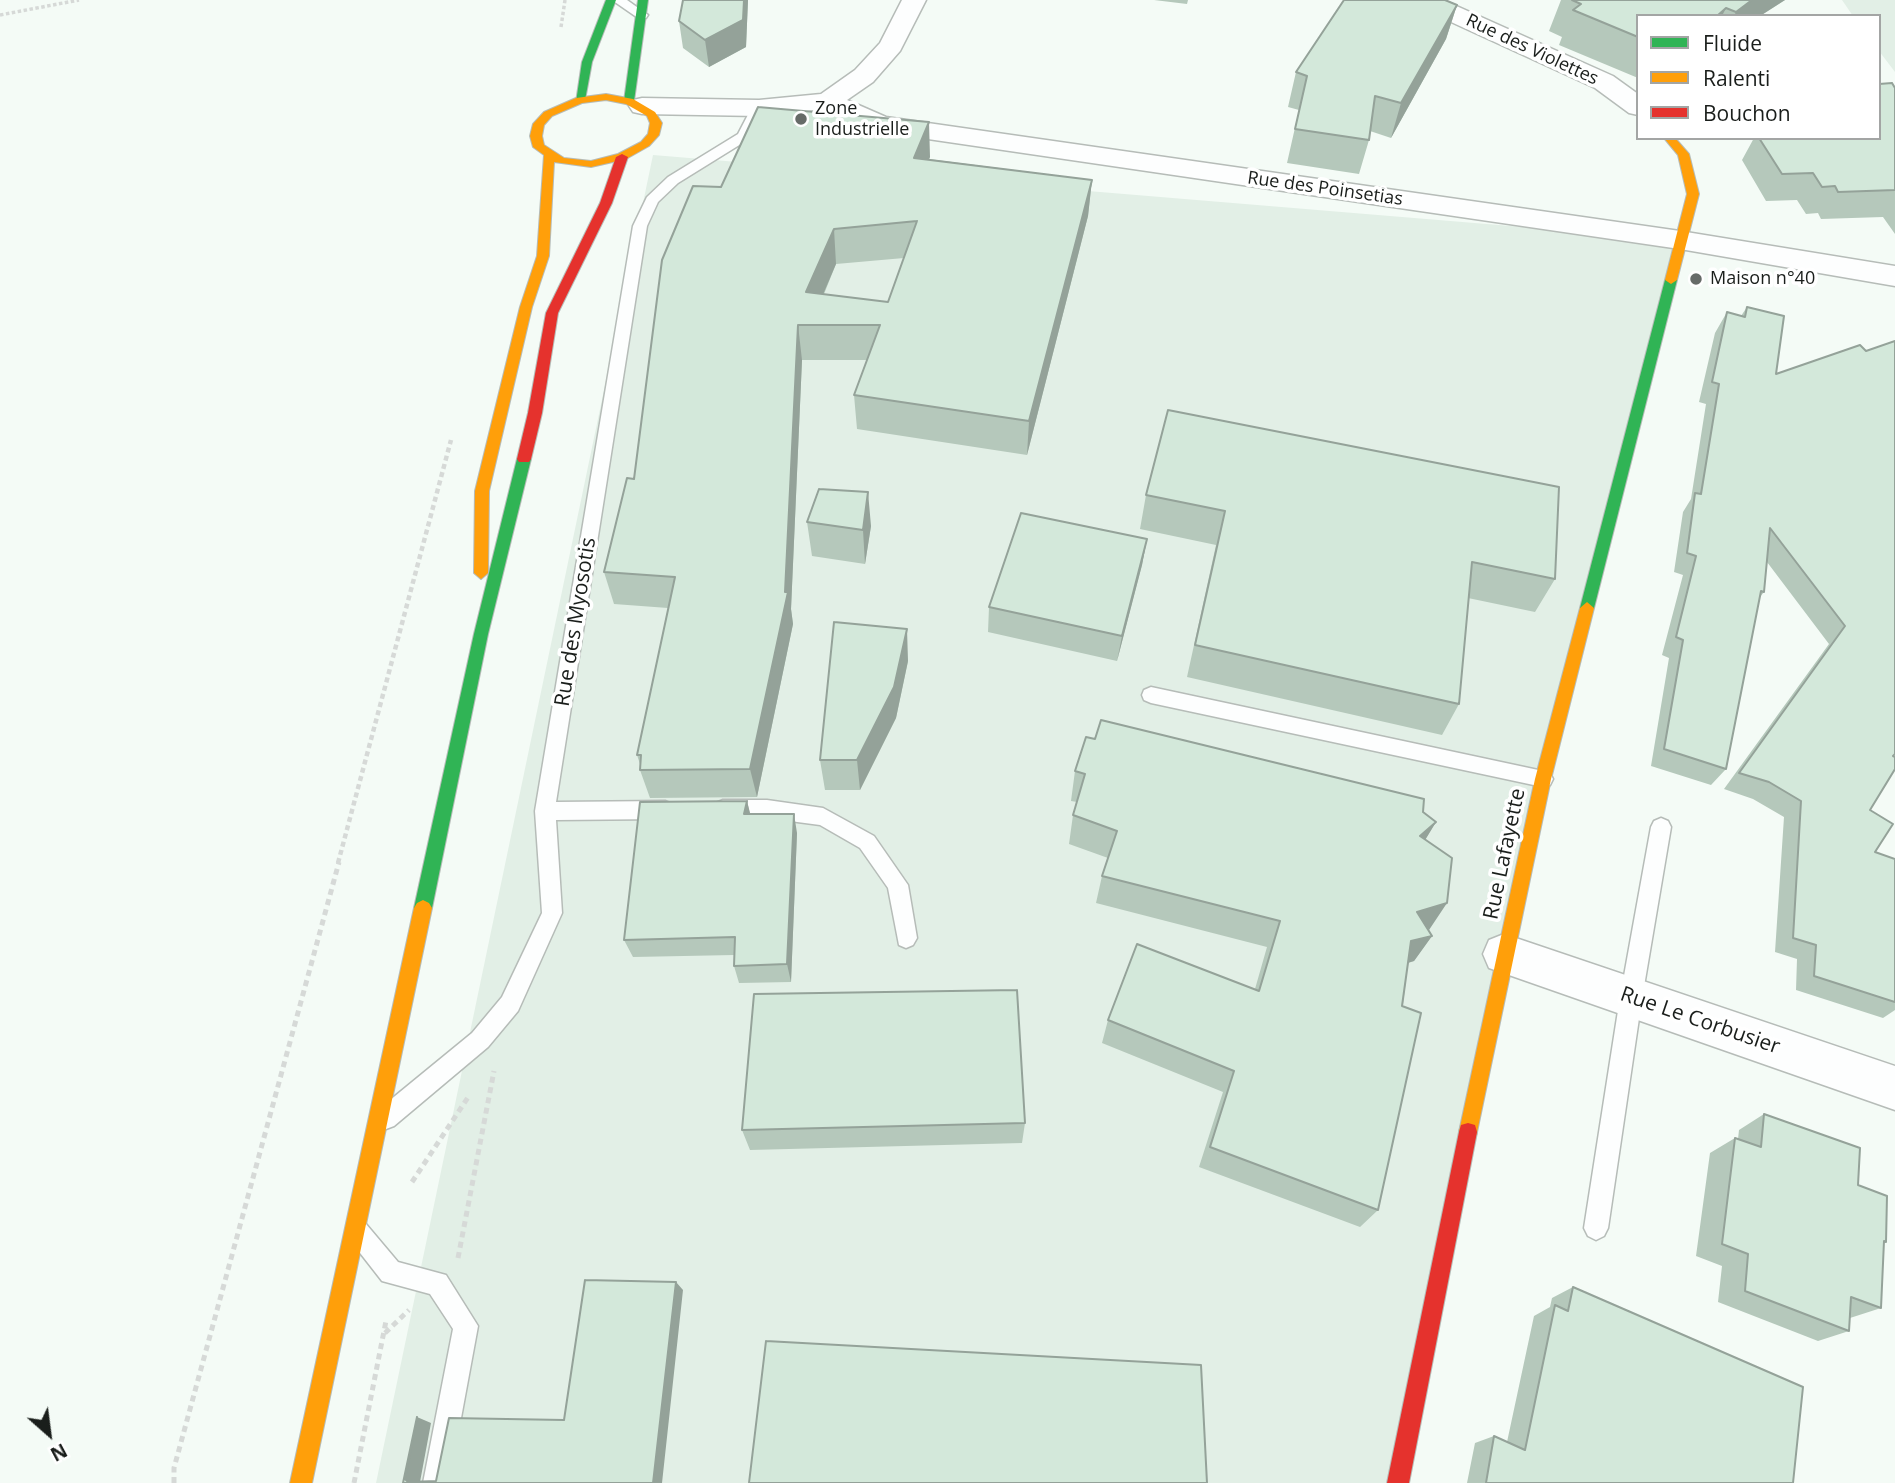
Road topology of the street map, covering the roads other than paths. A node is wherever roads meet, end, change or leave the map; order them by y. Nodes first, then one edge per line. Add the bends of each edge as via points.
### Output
1 (611, 0) edge
2 (618, 0) edge
3 (914, 0) edge
4 (1423, 0) edge
5 (643, 7) edge
6 (580, 100) junction
7 (828, 101) junction
8 (636, 103) junction
9 (1636, 106) edge
10 (759, 108) junction
11 (653, 135) junction
12 (1672, 140) edge
13 (549, 156) junction
14 (622, 157) junction
15 (1680, 240) junction
16 (543, 256) junction
17 (1895, 276) edge
18 (552, 313) junction
19 (481, 634) junction
20 (1151, 695) dead end
21 (1543, 779) junction
22 (545, 811) junction
23 (1661, 827) dead end
24 (906, 938) dead end
25 (1504, 954) junction
26 (1631, 998) junction
27 (1895, 1088) edge
28 (377, 1125) junction
29 (1596, 1228) dead end
30 (355, 1229) junction
31 (300, 1483) edge
32 (436, 1483) edge
33 (1398, 1483) edge

1 - 6 main road via 587,62
2 - 5 lane
3 - 7 street via 891,46 864,76
4 - 9 street, Rue des Violettes via 1604,82
5 - 8 main road
6 - 8 main road via 606,97
6 - 13 main road via 562,105 539,124 539,147
7 - 10 street, Rue des Poinsetias
7 - 15 street, Rue des Poinsetias via 880,124
8 - 10 street, Rue des Poinsetias
8 - 11 main road via 656,123
10 - 11 street, Rue des Poinsetias
10 - 22 lane, Rue des Myosotis via 744,136 673,180 652,200 640,226
11 - 14 main road
12 - 15 main road via 1684,154 1693,194
13 - 14 main road via 591,164
13 - 16 main road
14 - 18 main road via 606,203
15 - 17 street, Rue des Poinsetias
15 - 21 main road, Rue Lafayette
16 - 18 lane
16 - 19 main road via 526,307 482,491
18 - 19 main road via 535,413
19 - 28 main road
20 - 21 lane
21 - 25 main road, Rue Lafayette
22 - 24 lane via 767,809 823,817 867,842 898,885
22 - 28 lane, Rue des Myosotis via 552,913 510,1003 480,1040
23 - 26 lane
25 - 26 street, Rue Le Corbusier
25 - 33 main road, Rue Lafayette
26 - 27 street, Rue Le Corbusier
26 - 29 lane
28 - 30 main road
30 - 31 main road
30 - 32 lane via 391,1272 437,1284 466,1326

